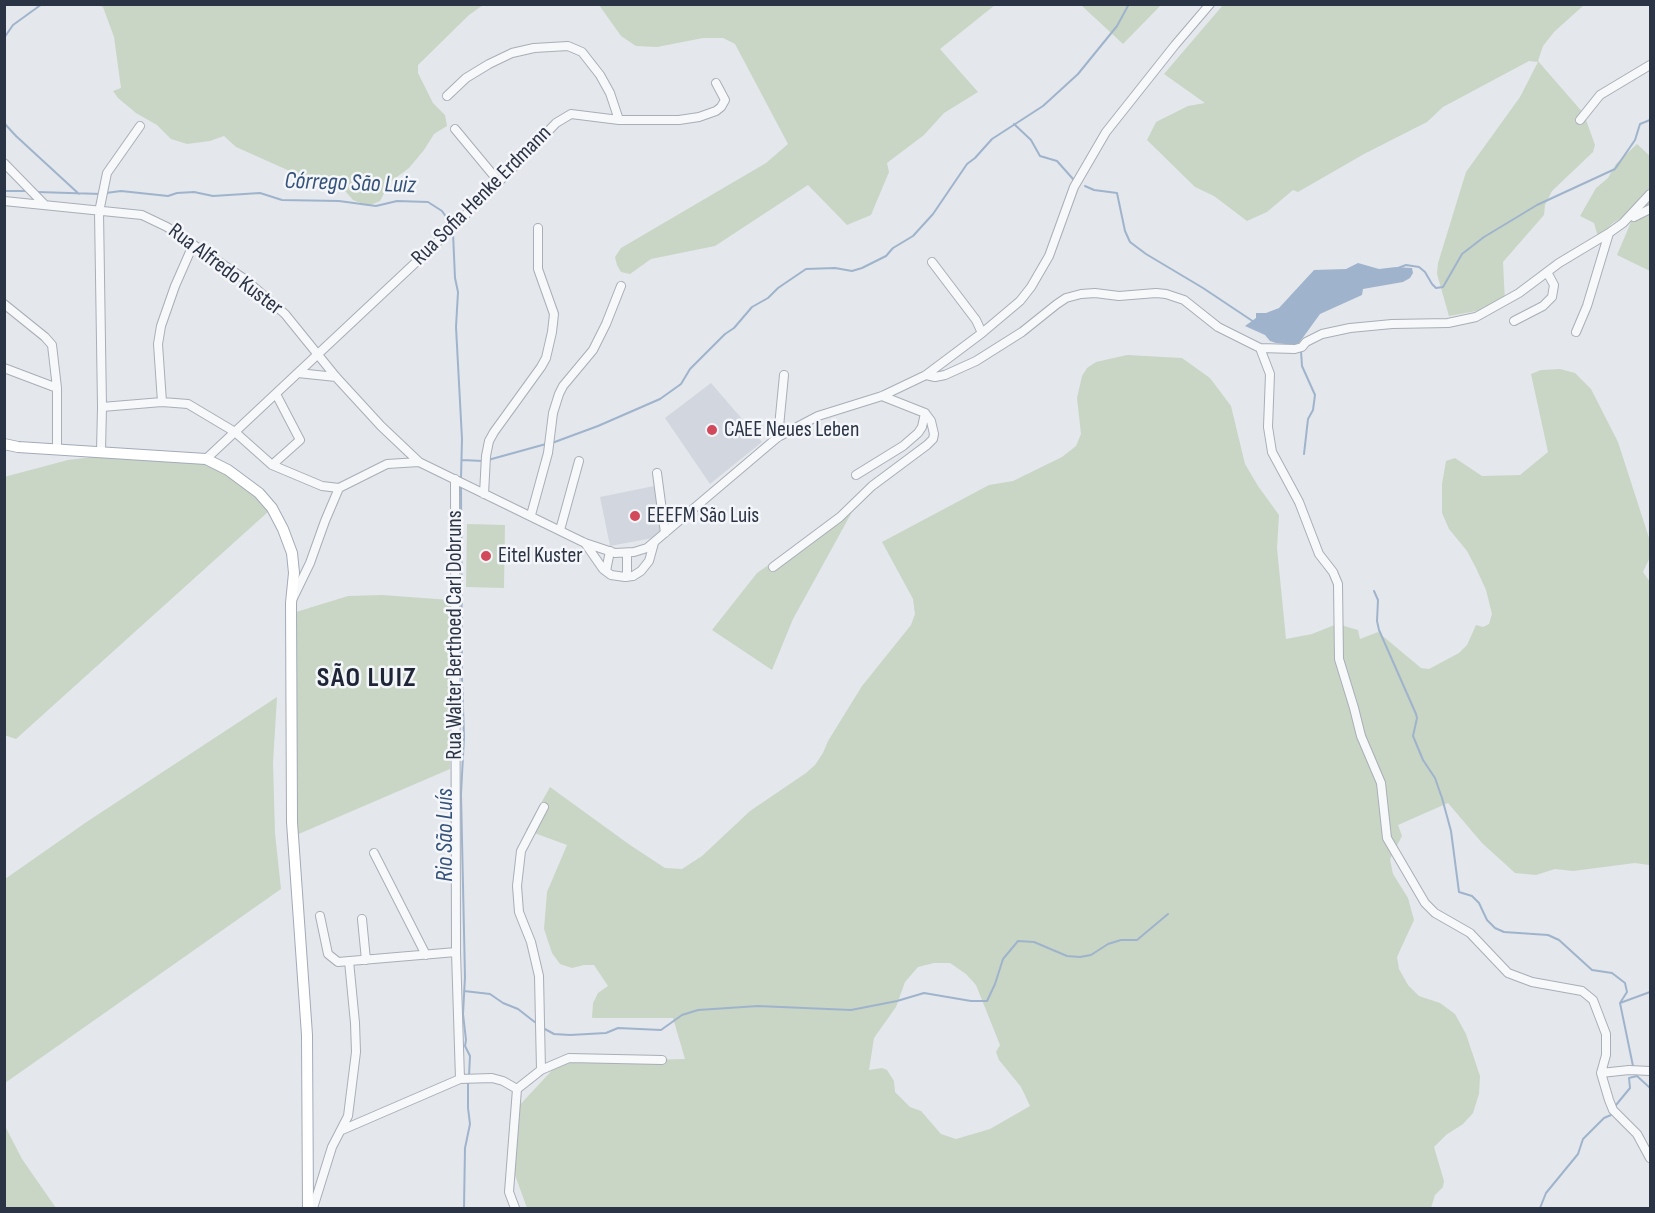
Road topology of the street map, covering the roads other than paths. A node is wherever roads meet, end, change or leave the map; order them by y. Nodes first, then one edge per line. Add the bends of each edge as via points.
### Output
1 (1210, 4) edge
2 (1650, 65) edge
3 (716, 83) dead end
4 (447, 96) dead end
5 (619, 120) junction
6 (1580, 120) dead end
7 (140, 126) dead end
8 (455, 129) dead end
9 (4, 163) edge
10 (499, 182) junction
11 (1650, 194) edge
12 (4, 201) edge
13 (45, 205) junction
14 (100, 208) junction
15 (1650, 208) edge
16 (1623, 223) junction
17 (538, 228) dead end
18 (1609, 233) junction
19 (193, 245) junction
20 (932, 262) dead end
21 (1547, 272) junction
22 (621, 286) dead end
23 (4, 304) edge
24 (1514, 321) dead end
25 (1576, 332) dead end
26 (982, 333) junction
27 (1260, 348) junction
28 (317, 355) junction
29 (4, 368) edge
30 (298, 373) junction
31 (784, 375) dead end
32 (926, 375) junction
33 (336, 378) junction
34 (57, 388) junction
35 (276, 394) junction
36 (882, 396) junction
37 (162, 402) junction
38 (102, 407) junction
39 (926, 413) junction
40 (235, 432) junction
41 (778, 436) junction
42 (4, 444) edge
43 (57, 450) junction
44 (101, 452) junction
45 (206, 459) junction
46 (579, 461) dead end
47 (419, 462) junction
48 (272, 465) junction
49 (657, 473) dead end
50 (856, 475) dead end
51 (456, 480) junction
52 (339, 488) junction
53 (484, 494) junction
54 (531, 515) junction
55 (560, 530) junction
56 (665, 533) junction
57 (655, 539) junction
58 (585, 543) junction
59 (610, 551) junction
60 (627, 553) junction
61 (773, 567) dead end
62 (606, 571) junction
63 (627, 577) junction
64 (291, 603) junction
65 (544, 807) dead end
66 (374, 853) dead end
67 (320, 916) dead end
68 (362, 919) dead end
69 (456, 952) junction
70 (426, 955) junction
71 (366, 960) junction
72 (349, 961) junction
73 (662, 1060) dead end
74 (541, 1070) junction
75 (1650, 1071) edge
76 (1601, 1073) junction
77 (464, 1079) junction
78 (517, 1089) junction
79 (342, 1130) junction
80 (1650, 1158) edge
81 (308, 1209) edge
82 (312, 1209) edge
83 (515, 1209) edge

1 - 26 street via 1106,132 1074,187 1048,256 1031,287
2 - 6 street via 1600,95
3 - 5 street, Rua Sofia Henke Erdmann via 725,100 716,111 679,120
4 - 5 street via 466,78 512,53 568,46 582,52 600,75
5 - 10 street, Rua Sofia Henke Erdmann via 579,114 564,117
7 - 14 street via 110,169
8 - 10 street
9 - 13 street
10 - 28 street, Rua Sofia Henke Erdmann
11 - 16 street
12 - 13 street, Rua Alfredo Kuster
13 - 14 street, Rua Alfredo Kuster
14 - 19 street, Rua Alfredo Kuster via 151,218
14 - 38 street
15 - 16 street
16 - 18 street
17 - 53 street via 538,269 554,314 549,346 541,367 489,441
18 - 21 street
18 - 25 street
19 - 28 street, Rua Alfredo Kuster via 246,280 285,314
19 - 37 street via 161,327 158,344
20 - 26 street
21 - 24 street via 1554,285 1552,297
21 - 27 street via 1520,293 1467,320 1368,325 1322,334 1295,349
22 - 54 street via 592,350 559,394
23 - 34 street via 52,345
26 - 32 street
27 - 32 street via 1218,327 1184,300 1166,294 1081,294 1066,298 976,361 945,375
27 - 76 street via 1270,374 1268,427 1272,452 1299,502 1319,554 1337,579 1339,659 1360,736 1381,783 1387,838 1425,903 1470,933 1508,973 1588,995 1606,1034
28 - 30 street, Rua Sofia Henke Erdmann
28 - 33 street, Rua Alfredo Kuster
29 - 34 street
30 - 33 street
30 - 35 street, Rua Sofia Henke Erdmann
31 - 41 street
32 - 36 street
33 - 47 street, Rua Alfredo Kuster
34 - 43 street
35 - 40 street, Rua Sofia Henke Erdmann
35 - 48 street via 300,440
36 - 39 street
36 - 41 street via 818,416
37 - 38 street
37 - 40 street via 188,404
38 - 44 street
39 - 50 street via 912,440
39 - 61 street via 933,439 872,486 840,518
40 - 45 street, Rua Sofia Henke Erdmann
40 - 48 street
41 - 56 street
42 - 43 main road
43 - 44 main road
44 - 45 main road
45 - 64 main road via 238,477 272,508 292,553
46 - 55 street
47 - 51 street
47 - 52 street via 387,464
48 - 52 street via 322,486
49 - 56 street
51 - 53 street
51 - 69 street, Rua Walter Berthoed Carl Dobruns
52 - 64 street
53 - 54 street
54 - 55 street
55 - 58 street
56 - 57 street
57 - 60 street via 647,548
57 - 63 street via 649,561 641,571
58 - 59 street
58 - 62 street
59 - 60 street
59 - 62 street
60 - 63 street
62 - 63 street
64 - 81 main road via 292,822 305,980
65 - 74 street via 521,851 517,886 519,912 539,975
66 - 70 street
67 - 72 street via 330,957 338,962
68 - 71 street
69 - 70 street
69 - 77 street, Rua Walter Berthoed Carl Dobruns
70 - 71 street
71 - 72 street
72 - 79 street via 356,1052 348,1116
73 - 74 street via 569,1058
74 - 78 street
75 - 76 street
76 - 80 street via 1613,1110 1637,1134
77 - 78 street via 492,1078
77 - 79 street
78 - 83 street via 509,1192
79 - 82 street via 332,1147

